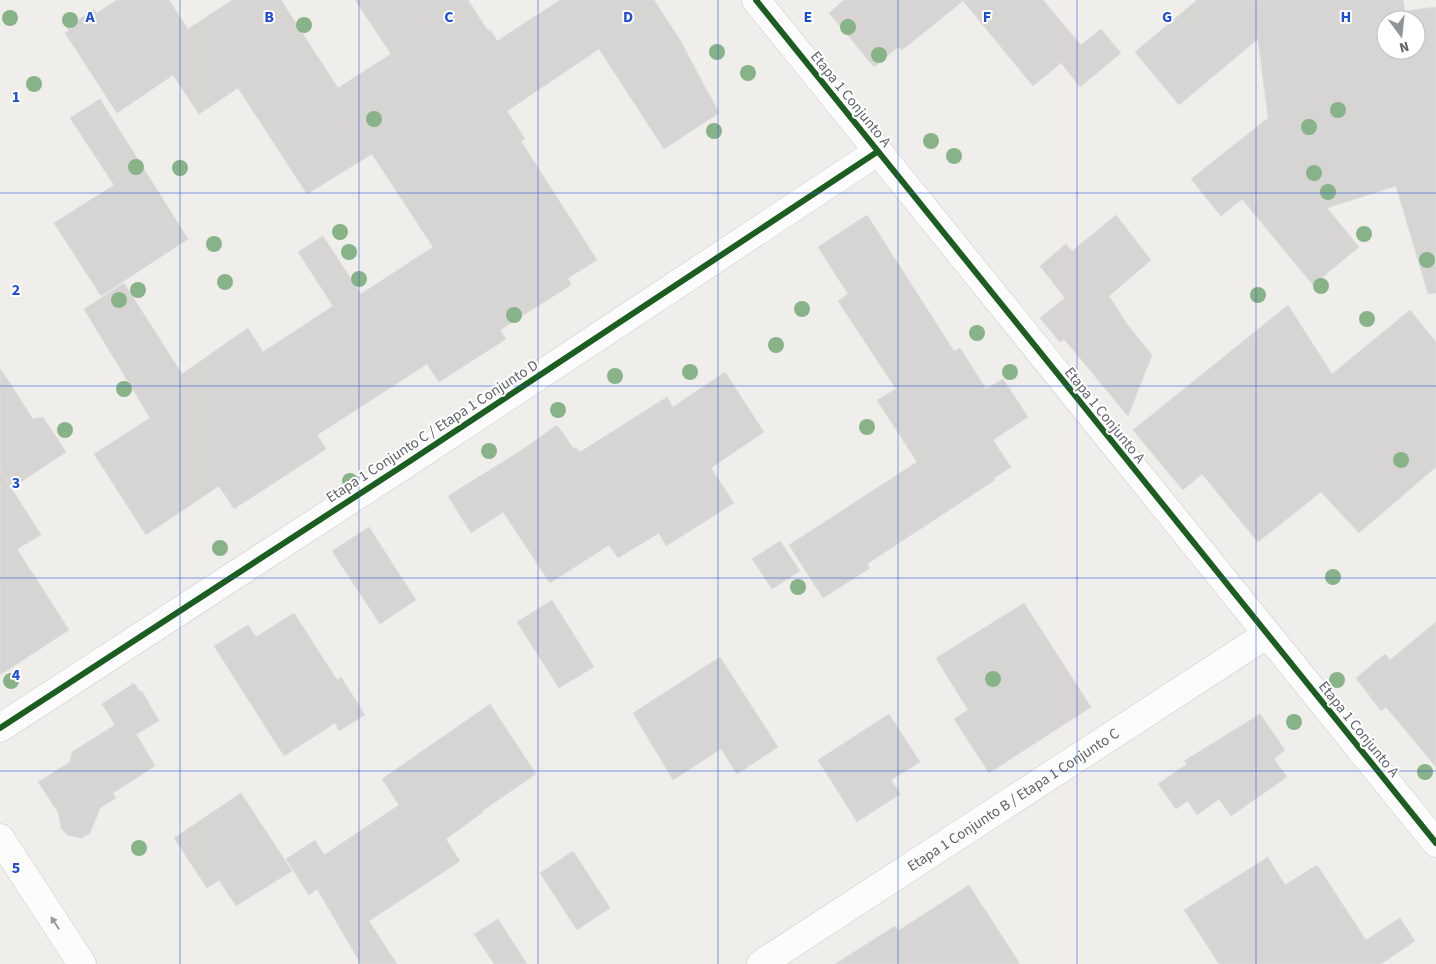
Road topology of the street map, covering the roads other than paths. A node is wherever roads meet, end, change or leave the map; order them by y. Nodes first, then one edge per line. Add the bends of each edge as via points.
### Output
1 (756, 0) edge
2 (877, 152) junction
3 (1266, 635) junction
4 (0, 728) edge
5 (0, 838) edge
6 (1436, 843) edge
7 (82, 964) edge
8 (761, 964) edge

1 - 2 street, Etapa 1 Conjunto A
2 - 3 street, Etapa 1 Conjunto A
2 - 4 street, Etapa 1 Conjunto C / Etapa 1 Conjunto D
3 - 6 street, Etapa 1 Conjunto A
3 - 8 street, Etapa 1 Conjunto B / Etapa 1 Conjunto C
7 -> 5 street

